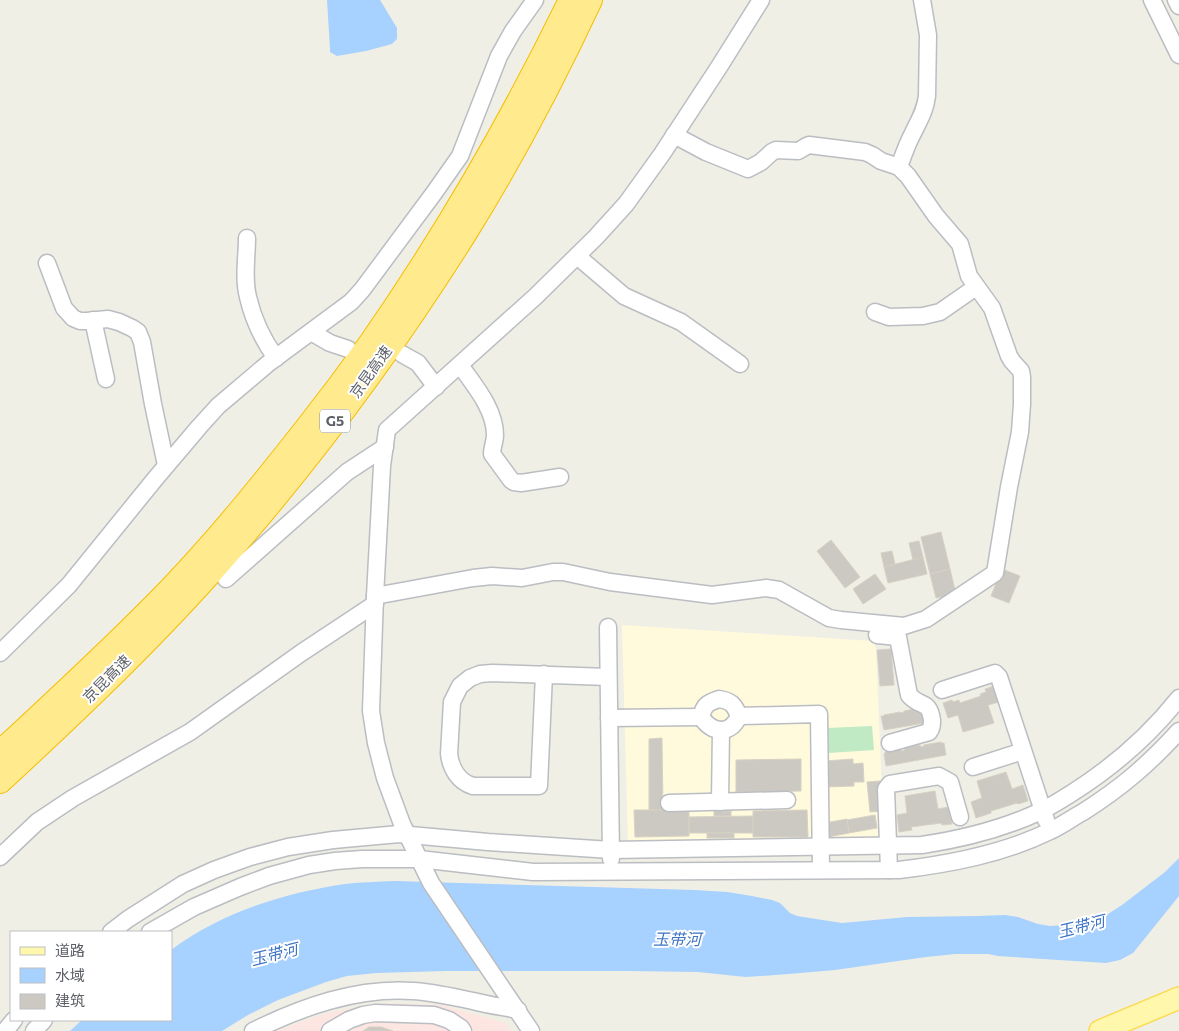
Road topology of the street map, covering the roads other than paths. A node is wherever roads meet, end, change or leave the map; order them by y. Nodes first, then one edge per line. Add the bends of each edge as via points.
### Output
1 (536, 0) edge
2 (571, 0) edge
3 (590, 0) edge
4 (761, 0) edge
5 (922, 0) edge
6 (1152, 0) edge
7 (1176, 0) edge
8 (1179, 6) edge
9 (1179, 55) edge
10 (674, 135) junction
11 (899, 167) junction
12 (248, 238) dead end
13 (577, 256) junction
14 (47, 263) dead end
15 (976, 287) junction
16 (875, 312) dead end
17 (93, 320) junction
18 (312, 332) junction
19 (348, 349) dead end
20 (402, 354) dead end
21 (276, 358) junction
22 (740, 364) dead end
23 (460, 366) junction
24 (106, 379) dead end
25 (436, 387) junction
26 (385, 447) junction
27 (166, 465) junction
28 (560, 477) dead end
29 (226, 580) dead end
30 (375, 600) junction
31 (841, 620) junction
32 (608, 627) dead end
33 (0, 653) edge
34 (544, 674) junction
35 (608, 677) junction
36 (942, 690) dead end
37 (1179, 698) edge
38 (738, 716) junction
39 (701, 717) junction
40 (609, 718) junction
41 (721, 730) junction
42 (1179, 731) edge
43 (890, 742) dead end
44 (1023, 751) junction
45 (0, 753) edge
46 (973, 767) dead end
47 (0, 781) edge
48 (787, 800) dead end
49 (720, 802) junction
50 (670, 803) dead end
51 (1043, 810) junction
52 (960, 817) dead end
53 (1050, 831) junction
54 (407, 835) junction
55 (888, 845) junction
56 (821, 846) junction
57 (611, 850) junction
58 (0, 857) edge
59 (420, 859) junction
60 (821, 870) junction
61 (889, 870) junction
62 (611, 871) junction
63 (112, 931) edge
64 (152, 931) edge
65 (1179, 998) edge
66 (518, 1010) junction
67 (13, 1021) edge
68 (43, 1021) edge
69 (5, 1031) edge
70 (34, 1031) edge
71 (253, 1031) edge
72 (330, 1031) edge
73 (463, 1031) edge
74 (531, 1031) edge
75 (1100, 1031) edge

1 - 18 street via 499,56 454,164 362,290
2 - 45 highway, 京昆高速 / G5 via 519,103 462,204 340,385 258,490 171,589
3 - 47 highway, 京昆高速 / G5 via 535,111 466,230 354,396 272,501 185,600 104,683
4 - 10 street
5 - 11 street via 928,35 926,106
6 - 9 street
7 - 8 street
10 - 11 street via 748,169 776,150 798,151 809,145 865,152
10 - 13 street via 626,204
11 - 15 street via 960,244 969,276
12 - 21 street via 247,296 266,344
13 - 22 street via 624,296 681,322
13 - 23 street
14 - 17 street via 68,314 80,321
15 - 16 street via 940,312 889,317
15 - 31 street via 992,308 1008,356 1022,377 1020,432 995,573 917,623 904,626
17 - 24 street
17 - 27 street via 108,319 138,332
18 - 19 street
18 - 21 street
20 - 25 street via 418,363
21 - 27 street via 218,406
23 - 25 street
23 - 28 street via 484,399 495,426 492,454 511,480 521,483
25 - 26 street via 388,430
26 - 29 street via 347,472
26 - 30 street
27 - 33 street via 69,585
30 - 31 street via 473,578 522,578 563,572 610,582 712,595 772,588 826,617
30 - 54 street via 371,711 385,778
30 - 58 street via 190,732 37,822
31 - 43 street via 849,632 898,637 909,695 931,712 929,732
32 - 35 street
34 - 34 street via 492,672 470,678 460,686 452,702 449,754 453,768 463,782 473,786 539,786
34 - 35 street
35 - 40 street
36 - 44 street via 995,673
37 - 51 street via 1153,728 1115,763
38 - 39 street via 735,707 719,699 703,708
38 - 41 street via 729,728
38 - 56 street via 819,714
39 - 40 street
39 - 41 street via 713,729
40 - 57 street
41 - 49 street
42 - 53 street via 1128,780
44 - 46 street
44 - 51 street
48 - 49 street
49 - 50 street
51 - 53 street
51 - 55 street via 962,838 922,845
52 - 55 street via 950,782 939,776 890,784 886,789
53 - 61 street via 967,859
54 - 57 street
54 - 59 street
54 - 63 street via 333,840 250,857 183,884
55 - 56 street
55 - 61 street
56 - 57 street
56 - 60 street
57 - 62 street
59 - 62 street via 533,872
59 - 64 street via 362,859 309,865 209,899
59 - 66 street via 431,883
60 - 61 street
60 - 62 street
65 - 75 main road
66 - 71 street via 426,992 386,991 314,1005
66 - 74 street
67 - 69 street
68 - 70 street
72 - 73 street via 349,1020 376,1013 434,1015 449,1020

